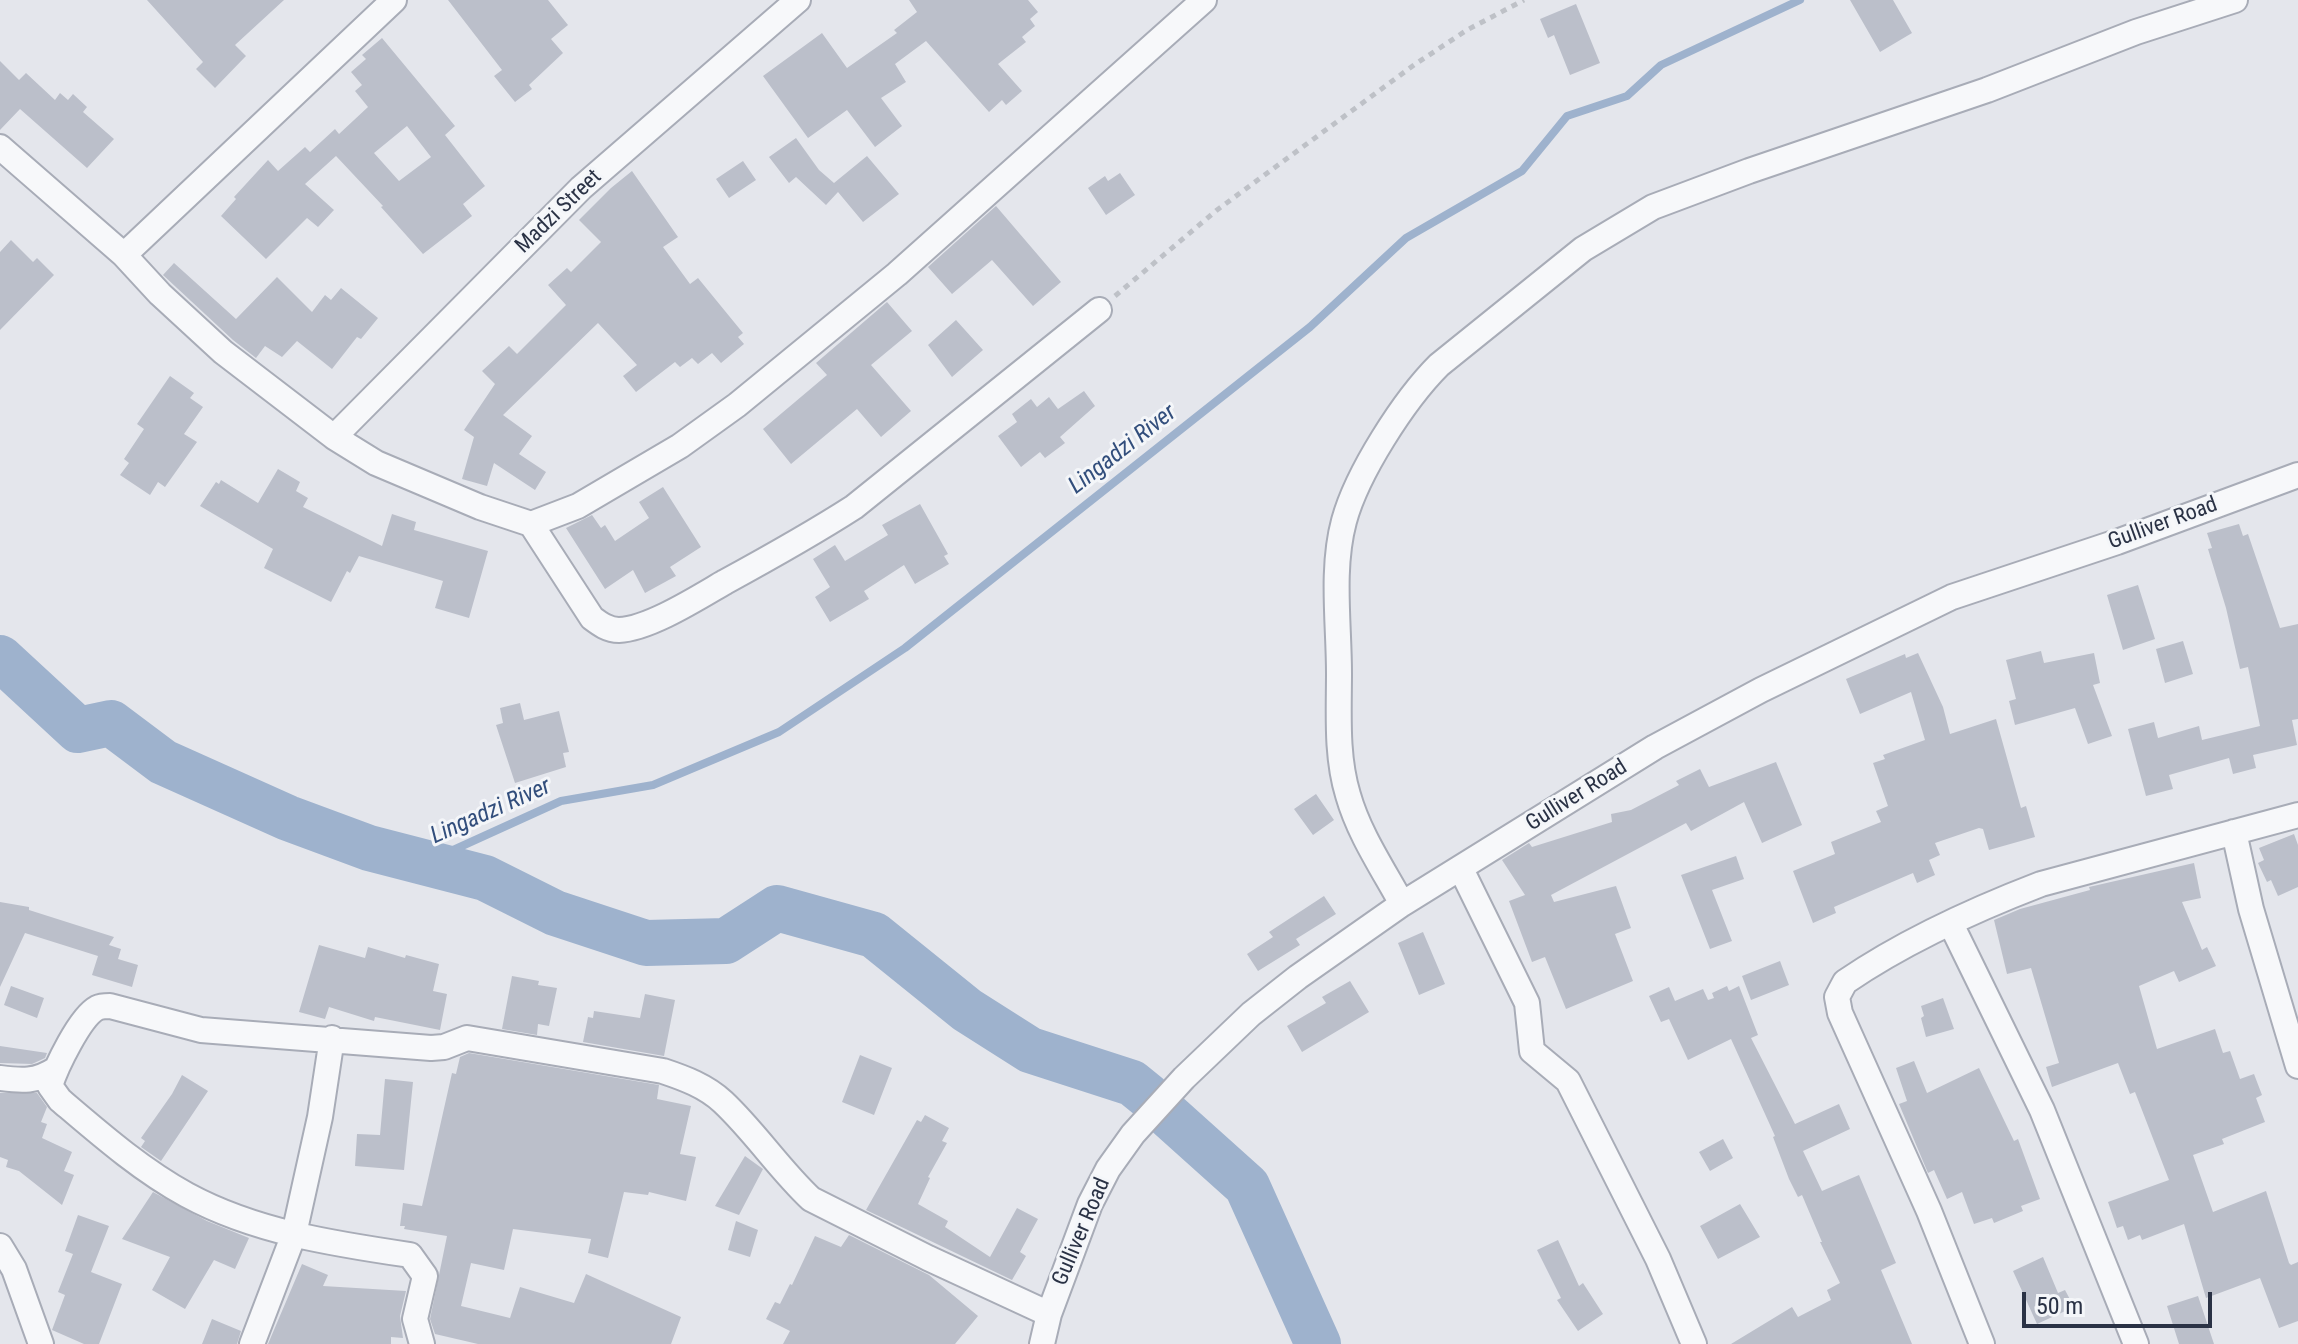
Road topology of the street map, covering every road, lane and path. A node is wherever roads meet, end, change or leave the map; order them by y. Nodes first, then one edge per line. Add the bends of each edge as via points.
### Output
1 (394, 0) edge
2 (798, 0) edge
3 (1204, 0) edge
4 (1524, 0) edge
5 (2235, 0) edge
6 (0, 147) edge
7 (124, 255) junction
8 (1099, 310) joint
9 (334, 437) junction
10 (2298, 475) edge
11 (531, 524) junction
12 (2298, 815) edge
13 (2234, 832) junction
14 (1461, 869) junction
15 (1402, 904) junction
16 (1951, 924) junction
17 (332, 1038) junction
18 (2298, 1066) edge
19 (56, 1069) junction
20 (0, 1078) edge
21 (294, 1234) junction
22 (0, 1246) edge
23 (1049, 1314) junction
24 (41, 1344) edge
25 (252, 1344) edge
26 (422, 1344) edge
27 (1042, 1344) edge
28 (1694, 1344) edge
29 (1982, 1344) edge
30 (2136, 1344) edge

1 - 7 street
2 - 9 street, Madzi Street via 581,188
3 - 11 street via 908,264 737,405 680,446 578,506
4 - 8 path via 1414,65 1217,210
5 - 15 street via 1653,207 1583,249 1421,383 1353,498 1338,559 1339,720 1345,782 1359,826
6 - 7 street
7 - 9 street via 223,352
8 - 11 street via 854,507 680,607 637,626 618,630 592,618
9 - 11 street via 376,463
10 - 14 street, Gulliver Road via 1952,597 1655,747
12 - 13 street
13 - 16 street via 2041,884
13 - 18 street
14 - 15 street, Gulliver Road
14 - 28 street via 1527,1003 1532,1051 1568,1081 1658,1259
15 - 23 street, Gulliver Road via 1251,1014 1133,1134 1090,1204
16 - 29 street via 1860,971 1837,997
16 - 30 street via 2042,1110
17 - 19 street via 201,1030 99,1007 89,1014
17 - 21 street
17 - 23 street via 431,1048 467,1038 663,1071 694,1081 722,1100 811,1199
19 - 20 street via 27,1081
19 - 21 street via 50,1086 60,1100 157,1176 226,1214
21 - 25 street
21 - 26 street via 410,1255 425,1276 415,1319
22 - 24 street
23 - 27 street, Gulliver Road

